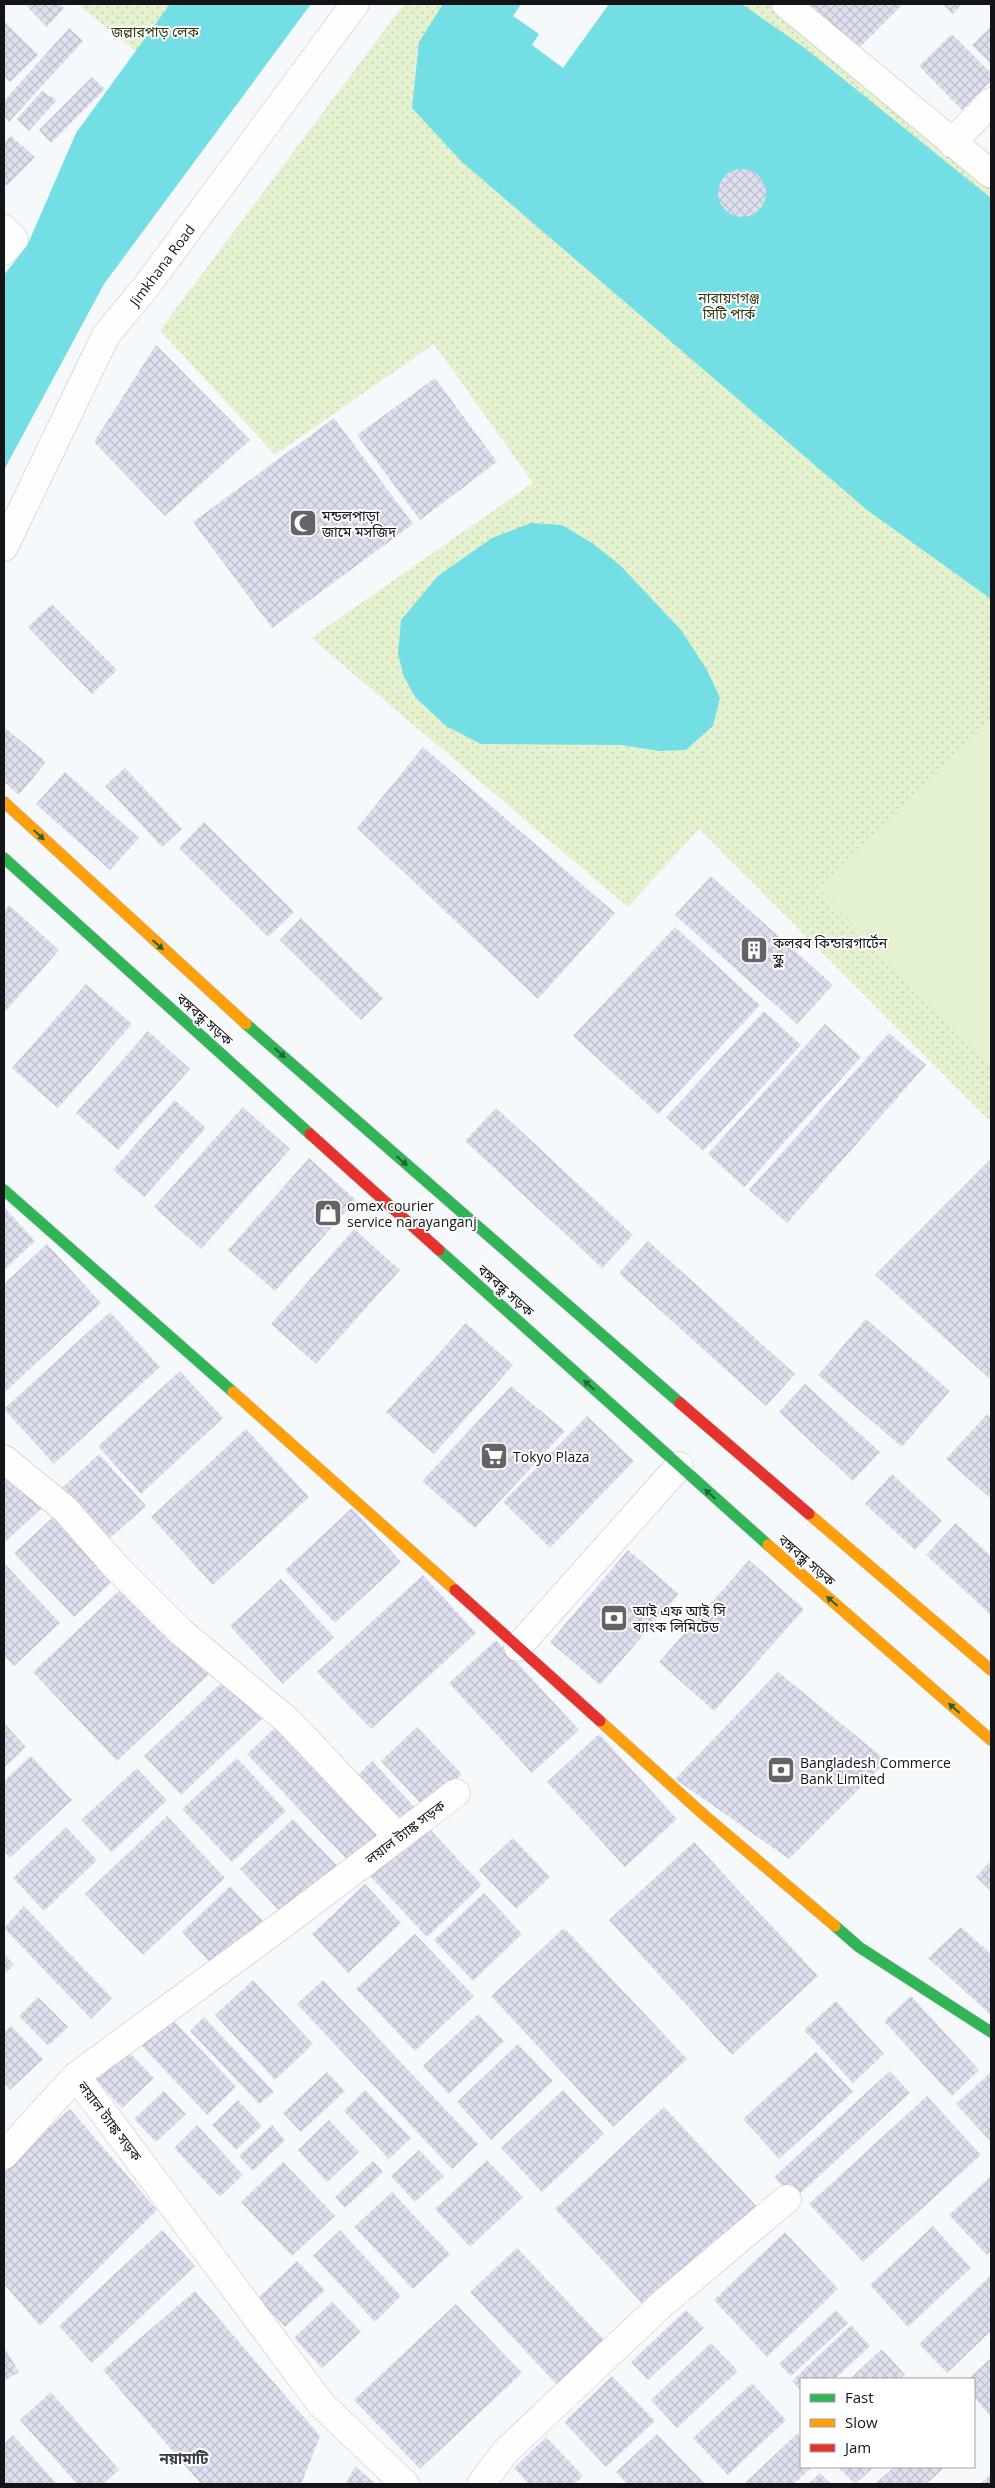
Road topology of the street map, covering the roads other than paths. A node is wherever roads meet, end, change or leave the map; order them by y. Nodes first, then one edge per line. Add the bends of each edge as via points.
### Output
1 (356, 4) edge
2 (786, 4) edge
3 (991, 102) edge
4 (952, 143) junction
5 (991, 174) edge
6 (4, 229) edge
7 (4, 251) edge
8 (4, 547) edge
9 (4, 802) edge
10 (4, 858) edge
11 (4, 1190) edge
12 (4, 1459) edge
13 (678, 1466) junction
14 (518, 1647) junction
15 (991, 1670) edge
16 (991, 1740) edge
17 (456, 1793) dead end
18 (398, 1837) junction
19 (991, 2032) edge
20 (76, 2076) junction
21 (4, 2155) edge
22 (787, 2200) dead end
23 (406, 2484) edge
24 (481, 2484) edge

1 - 8 street, Jimkhana Road via 146,288 106,335
2 - 4 street
3 - 4 street
4 - 5 street
6 - 7 street via 14,239
9 -> 15 main road, বঙ্গবন্ধু সড়ক via 123,914 396,1156
13 -> 10 main road, বঙ্গবন্ধু সড়ক
11 - 14 main road
12 - 18 street via 65,1509 115,1566 181,1632 288,1721
13 - 14 street
16 -> 13 main road, বঙ্গবন্ধু সড়ক
14 - 19 main road via 704,1816 859,1947
17 - 18 street, লয়াল ট্যাঙ্ক সড়ক
18 - 20 street, লয়াল ট্যাঙ্ক সড়ক
20 - 21 street
20 - 23 street, লয়াল ট্যাঙ্ক সড়ক via 322,2405
22 - 24 street via 662,2304 506,2451

